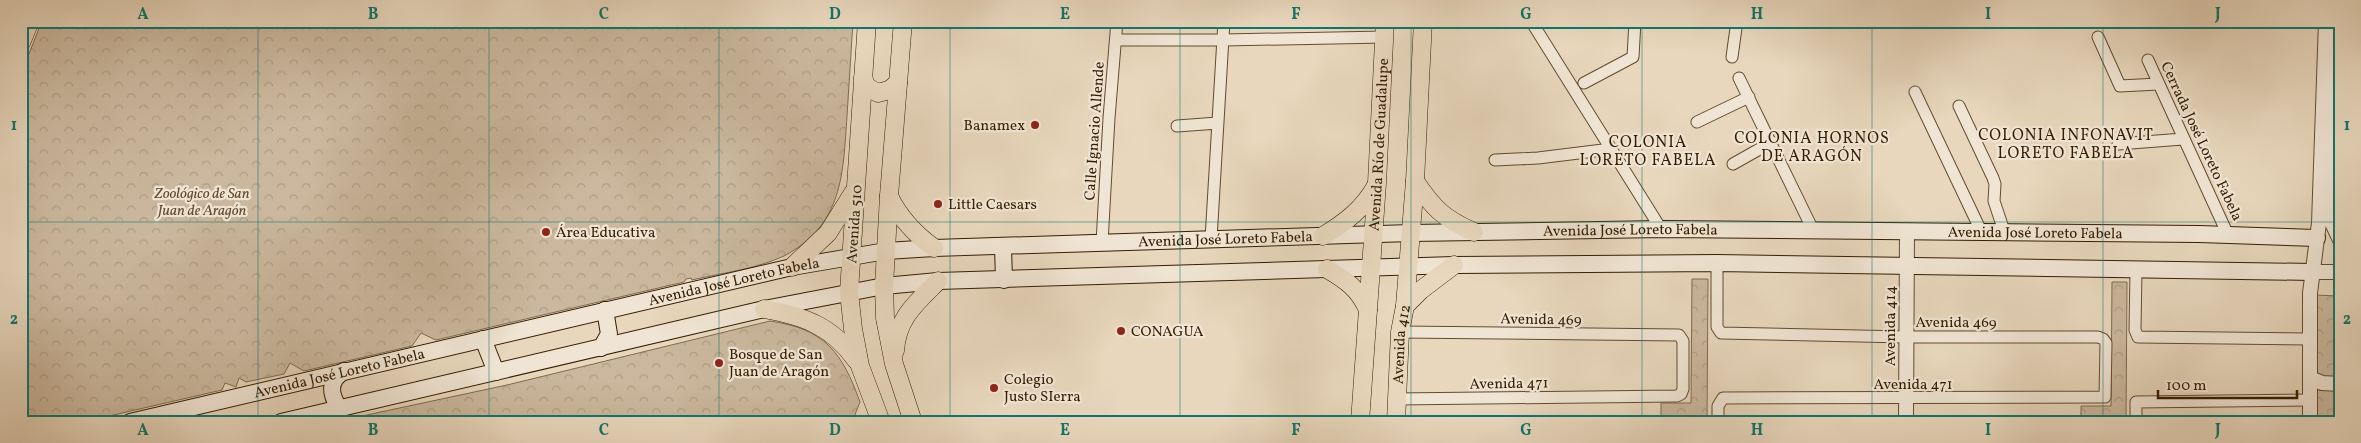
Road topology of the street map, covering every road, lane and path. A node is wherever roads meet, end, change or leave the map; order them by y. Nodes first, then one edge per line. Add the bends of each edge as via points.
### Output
1 (30, 21) edge
2 (867, 21) edge
3 (903, 21) edge
4 (1117, 21) edge
5 (1224, 21) edge
6 (1423, 21) edge
7 (1531, 21) edge
8 (1635, 21) edge
9 (1737, 21) edge
10 (2326, 21) edge
11 (2336, 21) edge
12 (1385, 29) edge
13 (2098, 37) dead end
14 (1116, 40) junction
15 (1223, 40) junction
16 (21, 43) edge
17 (1732, 57) dead end
18 (2148, 60) dead end
19 (2333, 77) edge
20 (863, 78) junction
21 (1739, 78) dead end
22 (1584, 83) dead end
23 (898, 84) junction
24 (2158, 84) junction
25 (1915, 92) dead end
26 (1749, 97) junction
27 (1959, 106) dead end
28 (1697, 122) dead end
29 (1218, 123) junction
30 (1177, 126) dead end
31 (2328, 126) junction
32 (2183, 139) junction
33 (1772, 142) junction
34 (2118, 144) dead end
35 (2337, 144) edge
36 (1611, 149) junction
37 (1495, 160) dead end
38 (1733, 164) dead end
39 (2327, 164) junction
40 (1416, 181) junction
41 (1377, 183) junction
42 (856, 189) junction
43 (889, 196) junction
44 (1661, 229) junction
45 (1813, 230) junction
46 (1907, 231) junction
47 (1981, 231) junction
48 (2004, 231) junction
49 (1474, 232) junction
50 (1411, 233) junction
51 (1373, 234) junction
52 (2228, 235) junction
53 (1323, 236) junction
54 (2317, 238) junction
55 (2339, 238) edge
56 (1211, 239) junction
57 (1102, 243) junction
58 (1003, 247) junction
59 (934, 248) junction
60 (886, 250) junction
61 (852, 255) junction
62 (1717, 263) junction
63 (1454, 265) junction
64 (792, 267) junction
65 (1408, 267) junction
66 (1907, 267) junction
67 (1371, 268) junction
68 (1327, 269) junction
69 (2136, 270) junction
70 (2312, 272) junction
71 (2340, 272) edge
72 (1004, 280) junction
73 (938, 281) junction
74 (884, 286) junction
75 (849, 292) junction
76 (625, 306) junction
77 (1405, 306) junction
78 (764, 309) junction
79 (605, 310) junction
80 (1368, 310) junction
81 (1400, 332) junction
82 (1906, 337) junction
83 (483, 339) junction
84 (2310, 339) junction
85 (622, 342) junction
86 (602, 348) junction
87 (894, 364) junction
88 (860, 366) junction
89 (344, 372) junction
90 (496, 372) junction
91 (318, 377) junction
92 (2310, 378) junction
93 (2340, 384) edge
94 (1681, 394) joint
95 (2105, 397) joint
96 (1397, 399) junction
97 (1906, 400) junction
98 (2310, 400) junction
99 (339, 408) junction
100 (319, 413) junction
101 (130, 422) edge
102 (281, 422) edge
103 (881, 422) edge
104 (913, 422) edge
105 (1360, 422) edge
106 (1396, 422) edge
107 (1718, 422) edge
108 (1906, 422) edge
109 (2136, 422) edge
110 (2310, 422) edge

1 - 16 main road
2 - 20 main road, Avenida 510
3 - 23 main road
4 - 14 street, Calle Ignacio Allende
5 - 15 street
6 - 40 main road
7 - 36 street
8 - 22 street via 1633,57
9 - 17 street
10 - 19 street
11 - 19 street
12 - 15 street
12 - 41 main road, Avenida Río de Guadalupe
13 - 24 street via 2119,85
14 - 15 street
14 - 57 street, Calle Ignacio Allende
15 - 29 street
18 - 24 street, Cerrada José Loreto Fabela
19 - 31 street
20 - 23 main road via 867,87 878,94
20 - 42 main road, Avenida 510
21 - 26 street
23 - 43 main road
24 - 32 street, Cerrada José Loreto Fabela
25 - 47 street
26 - 28 street
26 - 33 street
27 - 48 street via 1992,178 1994,201
29 - 30 street
29 - 56 street
31 - 35 street
31 - 39 street
32 - 34 street
32 - 52 street, Cerrada José Loreto Fabela
33 - 38 street
33 - 45 street
35 - 39 street
36 - 37 street
36 - 44 street
39 - 54 street
39 - 55 street via 2332,224
40 - 49 main road via 1428,201 1441,214
40 - 50 main road
41 - 51 main road, Avenida Río de Guadalupe
41 - 53 main road via 1356,212
42 - 61 main road, Avenida 510
42 - 64 main road via 828,233
43 - 59 main road via 896,211
43 - 60 main road
44 - 45 main road, Avenida José Loreto Fabela
44 - 49 main road, Avenida José Loreto Fabela
45 - 46 main road, Avenida José Loreto Fabela
46 - 47 main road, Avenida José Loreto Fabela
46 - 66 street, Avenida 414
47 - 48 main road, Avenida José Loreto Fabela
48 - 52 main road, Avenida José Loreto Fabela
49 - 50 main road, Avenida José Loreto Fabela
50 - 51 main road, Avenida José Loreto Fabela
50 - 65 main road
51 - 53 main road, Avenida José Loreto Fabela
51 - 67 main road, Avenida Río de Guadalupe
52 - 54 main road, Avenida José Loreto Fabela
53 - 56 main road, Avenida José Loreto Fabela
54 - 55 street, Avenida José Loreto Fabela
54 - 70 street
56 - 57 main road, Avenida José Loreto Fabela
57 - 58 main road, Avenida José Loreto Fabela
58 - 59 main road, Avenida José Loreto Fabela
58 - 72 main road
59 - 60 main road, Avenida José Loreto Fabela
60 - 61 main road, Avenida José Loreto Fabela
60 - 74 main road
61 - 64 main road, Avenida José Loreto Fabela
61 - 75 main road, Avenida 510
62 - 63 main road
62 - 66 main road
62 - 82 street, Avenida 469 via 1719,332
63 - 65 main road
63 - 77 main road
64 - 76 main road, Avenida José Loreto Fabela
65 - 67 main road
65 - 77 main road, Avenida 412
66 - 69 main road
66 - 82 street, Avenida 414
67 - 68 main road
67 - 80 main road
68 - 72 main road
68 - 80 main road via 1354,287
69 - 70 main road
69 - 84 street via 2134,330 2141,338
70 - 71 street
70 - 84 street
72 - 73 main road
73 - 74 main road
73 - 87 main road via 906,315 896,335
74 - 75 main road
74 - 87 main road via 885,318
75 - 78 main road
75 - 88 main road, Avenida 510
76 - 79 main road, Avenida José Loreto Fabela
76 - 85 main road via 617,319
77 - 81 main road, Avenida 412
78 - 85 main road
78 - 88 main road via 788,313 821,326 844,343
79 - 83 main road, Avenida José Loreto Fabela
79 - 86 main road via 609,334
80 - 105 main road
81 - 94 street, Avenida 469 via 1681,336
81 - 96 main road, Avenida 412
82 - 95 street, Avenida 469 via 2098,337 2106,344
82 - 97 street, Avenida 414
83 - 89 main road, Avenida José Loreto Fabela
83 - 90 main road
84 - 92 street
85 - 86 main road
86 - 90 main road
87 - 104 main road
88 - 103 main road, Avenida 510
89 - 91 main road, Avenida José Loreto Fabela
89 - 99 main road via 332,382 333,398
90 - 99 main road
91 - 100 main road via 322,396
91 - 101 main road, Avenida José Loreto Fabela
92 - 93 street via 2322,384
92 - 98 street
94 - 96 street, Avenida 471
95 - 97 street, Avenida 471
96 - 106 main road, Avenida 412
97 - 107 street, Avenida 471 via 1721,400
97 - 108 street, Avenida 414
98 - 109 street via 2136,402
98 - 110 street
99 - 100 main road
100 - 102 main road

